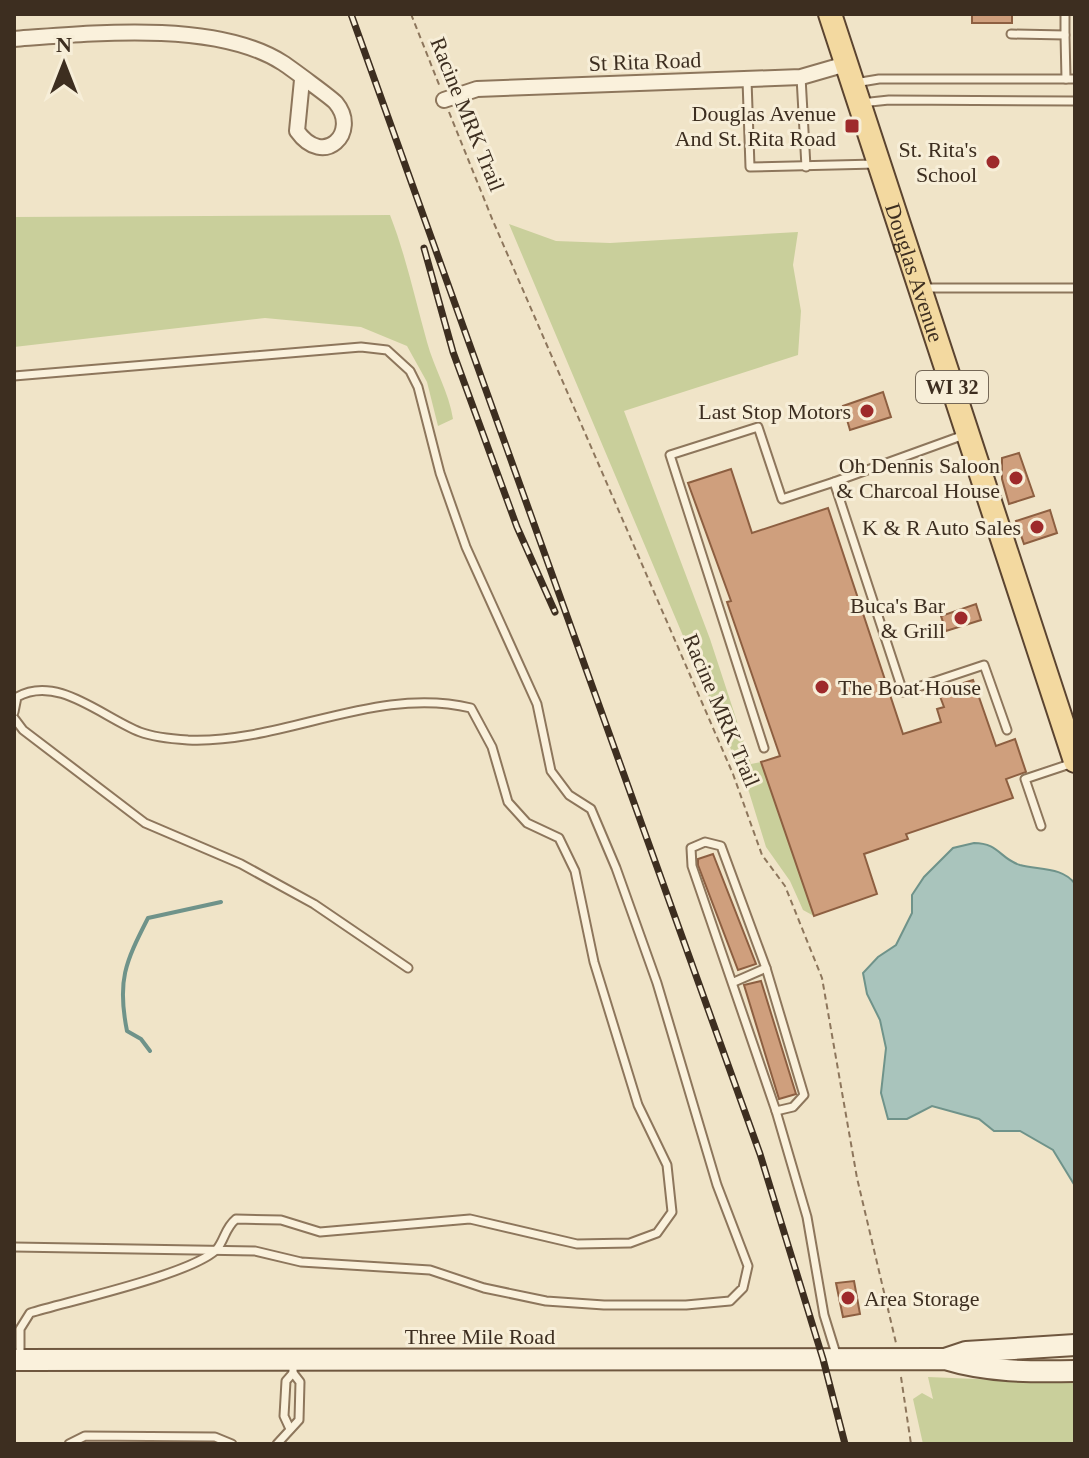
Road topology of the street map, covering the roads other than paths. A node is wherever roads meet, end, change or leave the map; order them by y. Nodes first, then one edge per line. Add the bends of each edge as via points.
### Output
1 (830, 14) edge
2 (1065, 18) edge
3 (1075, 22) edge
4 (1011, 34) dead end
5 (1065, 35) junction
6 (14, 39) edge
7 (801, 77) junction
8 (1066, 79) junction
9 (1075, 79) edge
10 (302, 80) junction
11 (747, 80) junction
12 (853, 83) junction
13 (444, 100) road end
14 (1075, 101) edge
15 (879, 164) junction
16 (806, 167) junction
17 (920, 288) junction
18 (1075, 288) edge
19 (14, 376) edge
20 (967, 434) junction
21 (834, 482) junction
22 (14, 715) edge
23 (1007, 730) dead end
24 (764, 748) dead end
25 (1075, 761) edge
26 (1041, 826) dead end
27 (408, 968) dead end
28 (766, 968) junction
29 (734, 982) junction
30 (776, 1111) junction
31 (14, 1247) edge
32 (217, 1249) junction
33 (1075, 1345) edge
34 (945, 1359) junction
35 (17, 1360) edge
36 (838, 1360) junction
37 (293, 1366) junction
38 (1075, 1371) edge
39 (290, 1429) junction
40 (69, 1444) edge
41 (232, 1444) edge
42 (277, 1444) edge

1 - 12 main road, Douglas Avenue / WI 32
2 - 3 lane
2 - 5 lane
4 - 5 lane
5 - 8 lane
6 - 10 street via 210,36 249,45
7 - 11 street, St Rita Road
7 - 12 street, St Rita Road
7 - 16 lane
8 - 9 lane
8 - 12 lane
10 - 10 street via 297,131 305,142 328,148 339,140 343,116 329,96
11 - 13 street, St Rita Road via 477,89
11 - 16 lane via 750,167
12 - 14 lane via 889,100
12 - 15 main road, Douglas Avenue / WI 32
15 - 16 lane
15 - 17 main road, Douglas Avenue / WI 32
17 - 18 lane
17 - 20 main road, Douglas Avenue / WI 32
19 - 32 lane via 361,347 387,350 410,371 466,547 537,704 551,771 569,795 591,809 616,868 748,1266 743,1288 730,1301 604,1305 546,1301 430,1270 301,1262
20 - 21 lane
20 - 25 main road, Douglas Avenue / WI 32
21 - 23 lane via 903,692 984,665
21 - 24 lane via 782,499 758,427 670,455
22 - 27 lane via 23,730 145,823 241,864 314,904
22 - 32 lane via 17,697 30,689 58,691 142,733 187,740 231,738 393,704 441,701 471,708 492,747 508,802 527,823 559,838 575,871 594,962 638,1105 667,1165 672,1212 657,1233 630,1243 577,1244 470,1219 320,1232 281,1220 236,1219
25 - 26 lane via 1025,779
28 - 29 lane
28 - 29 lane via 721,846 705,842 691,848 692,866
28 - 30 lane via 804,1095 793,1107
29 - 30 lane
30 - 36 lane via 807,1217 824,1315
31 - 32 lane
32 - 35 lane via 188,1266 30,1313 20,1329
33 - 34 street, Three Mile Road via 966,1352
34 - 36 street, Three Mile Road
34 - 38 street, Three Mile Road via 1031,1372
35 - 37 street, Three Mile Road
36 - 37 street, Three Mile Road
37 - 39 lane via 286,1381 284,1416
37 - 39 lane via 300,1382 299,1420
39 - 42 lane
40 - 41 lane via 85,1436 215,1437

